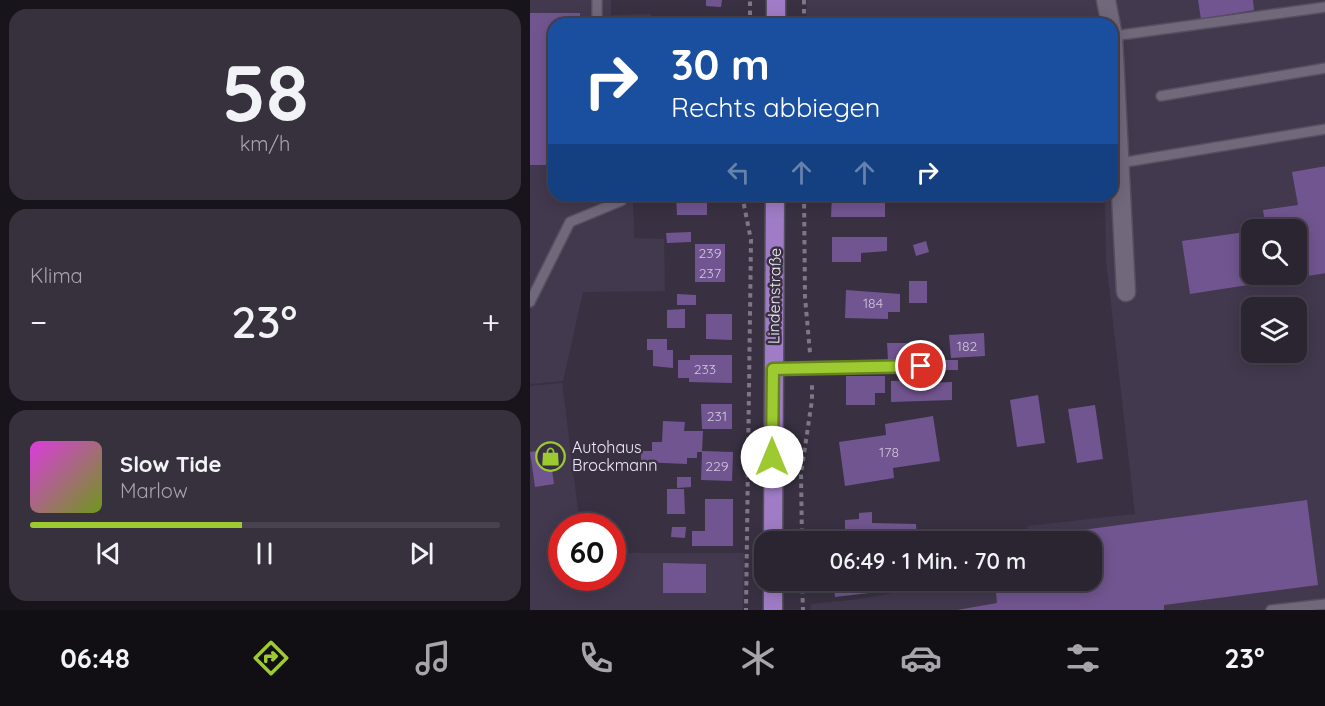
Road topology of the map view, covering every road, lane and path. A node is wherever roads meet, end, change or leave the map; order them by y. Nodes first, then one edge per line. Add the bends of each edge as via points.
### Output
1 (597, 0) edge
2 (750, 0) edge
3 (776, 0) edge
4 (804, 0) edge
5 (1106, 0) edge
6 (1325, 7) edge
7 (597, 18) edge
8 (750, 18) edge
9 (776, 18) edge
10 (804, 18) edge
11 (1110, 18) edge
12 (1118, 35) edge
13 (1325, 68) edge
14 (1161, 96) dead end
15 (1118, 121) edge
16 (1325, 129) edge
17 (1120, 163) junction
18 (620, 201) edge
19 (743, 201) edge
20 (775, 201) edge
21 (1126, 292) dead end
22 (530, 302) edge
23 (921, 366) dead end
24 (773, 369) junction
25 (773, 531) edge
26 (773, 591) edge
27 (802, 591) edge
28 (1325, 604) edge
29 (746, 610) edge
30 (773, 610) edge
31 (803, 610) edge
32 (1271, 610) edge

1 - 7 lane
2 - 8 path
3 - 9 main road
4 - 10 path
5 - 11 street
6 - 12 lane
13 - 14 lane
15 - 17 street
16 - 17 lane
17 - 21 street
18 - 22 lane via 570,222
19 - 29 path via 751,240
20 - 24 main road, Lindenstraße
23 - 24 lane
24 - 25 main road, Lindenstraße
26 - 30 main road
27 - 31 path
28 - 32 lane

